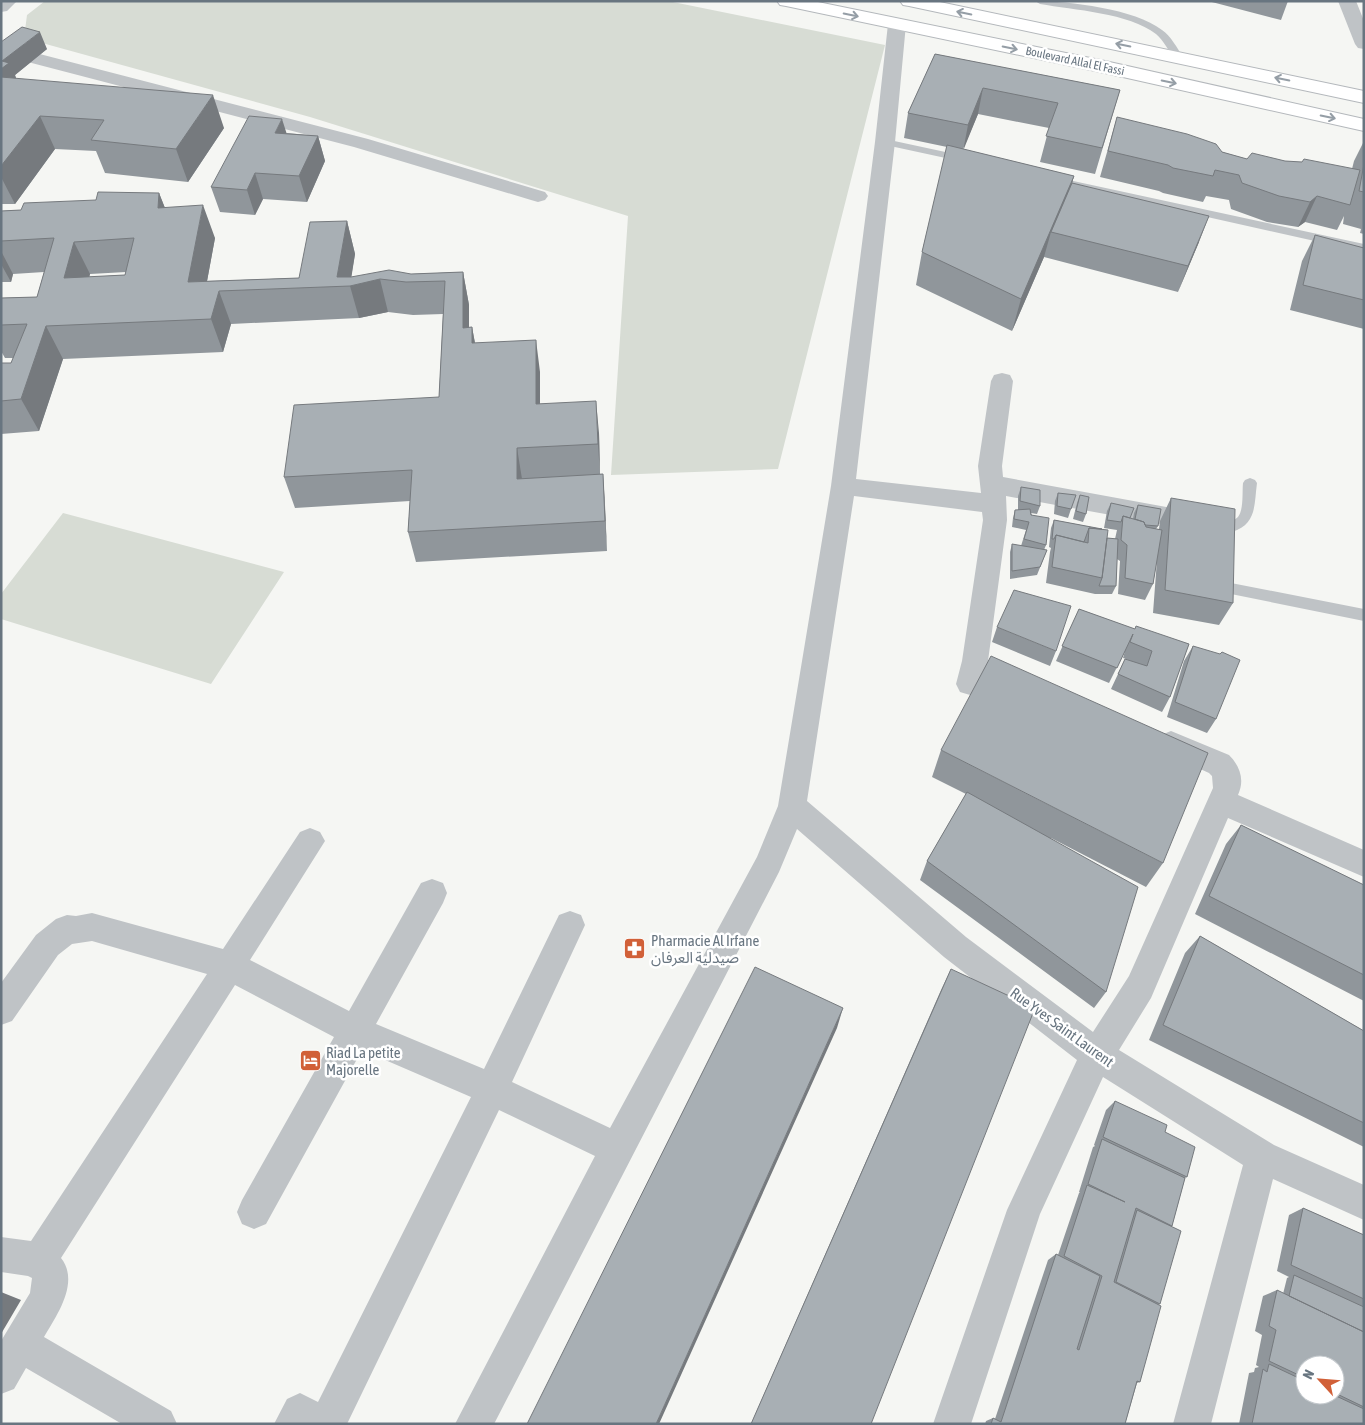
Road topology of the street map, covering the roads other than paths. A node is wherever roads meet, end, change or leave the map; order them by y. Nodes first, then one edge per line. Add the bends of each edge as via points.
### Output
1 (8, 1) edge
2 (786, 1) edge
3 (1040, 1) edge
4 (1347, 1) edge
5 (1, 7) edge
6 (903, 13) edge
7 (1364, 44) edge
8 (1, 49) edge
9 (1178, 57) junction
10 (1364, 97) edge
11 (1364, 125) edge
12 (885, 142) junction
13 (971, 161) edge
14 (1057, 180) edge
15 (538, 196) dead end
16 (1364, 248) edge
17 (1002, 381) dead end
18 (1250, 483) dead end
19 (843, 486) junction
20 (993, 494) junction
21 (1232, 527) junction
22 (1231, 589) joint
23 (1364, 615) edge
24 (970, 684) dead end
25 (1146, 733) edge
26 (1223, 802) junction
27 (792, 806) junction
28 (310, 840) dead end
29 (1364, 864) edge
30 (432, 893) dead end
31 (570, 925) dead end
32 (228, 965) junction
33 (1, 1010) edge
34 (356, 1031) junction
35 (1097, 1055) junction
36 (492, 1089) junction
37 (617, 1149) junction
38 (1262, 1157) junction
39 (1364, 1203) edge
40 (254, 1212) dead end
41 (1, 1254) edge
42 (39, 1261) junction
43 (19, 1343) junction
44 (1, 1376) edge
45 (158, 1424) edge
46 (294, 1424) edge
47 (319, 1424) edge
48 (327, 1424) edge
49 (474, 1424) edge
50 (952, 1424) edge
51 (1192, 1424) edge

1 - 5 street
2 -> 6 main road, Boulevard Allal El Fassi
3 - 9 lane via 1146,24 1163,36
4 - 7 street
9 -> 6 main road, Boulevard Allal El Fassi
6 -> 11 main road, Boulevard Allal El Fassi via 1105,67
6 - 12 street
8 - 15 street via 361,143
10 -> 9 main road, Boulevard Allal El Fassi
12 - 13 lane
12 - 19 street
14 - 16 lane
17 - 20 street via 992,445
18 - 21 lane via 1244,521
19 - 20 street
19 - 27 street
20 - 21 street
20 - 24 street via 995,520
21 - 22 street
22 - 23 lane
25 - 26 street via 1219,764 1228,779
26 - 29 street
26 - 35 street via 1140,987
27 - 35 street, Rue Yves Saint Laurent via 955,947
27 - 37 street via 769,863
28 - 32 street
30 - 34 street
31 - 36 street
32 - 33 street via 92,927 66,929 47,945
32 - 34 street
32 - 42 street
34 - 36 street
34 - 40 street
35 - 38 street, Rue Yves Saint Laurent
35 - 50 street via 1024,1210
36 - 37 street
36 - 48 street
37 - 49 street
38 - 39 street, Rue Yves Saint Laurent
38 - 51 street
41 - 42 street
42 - 43 street via 50,1270 50,1288
43 - 44 street
43 - 45 street
46 - 47 street via 300,1412

